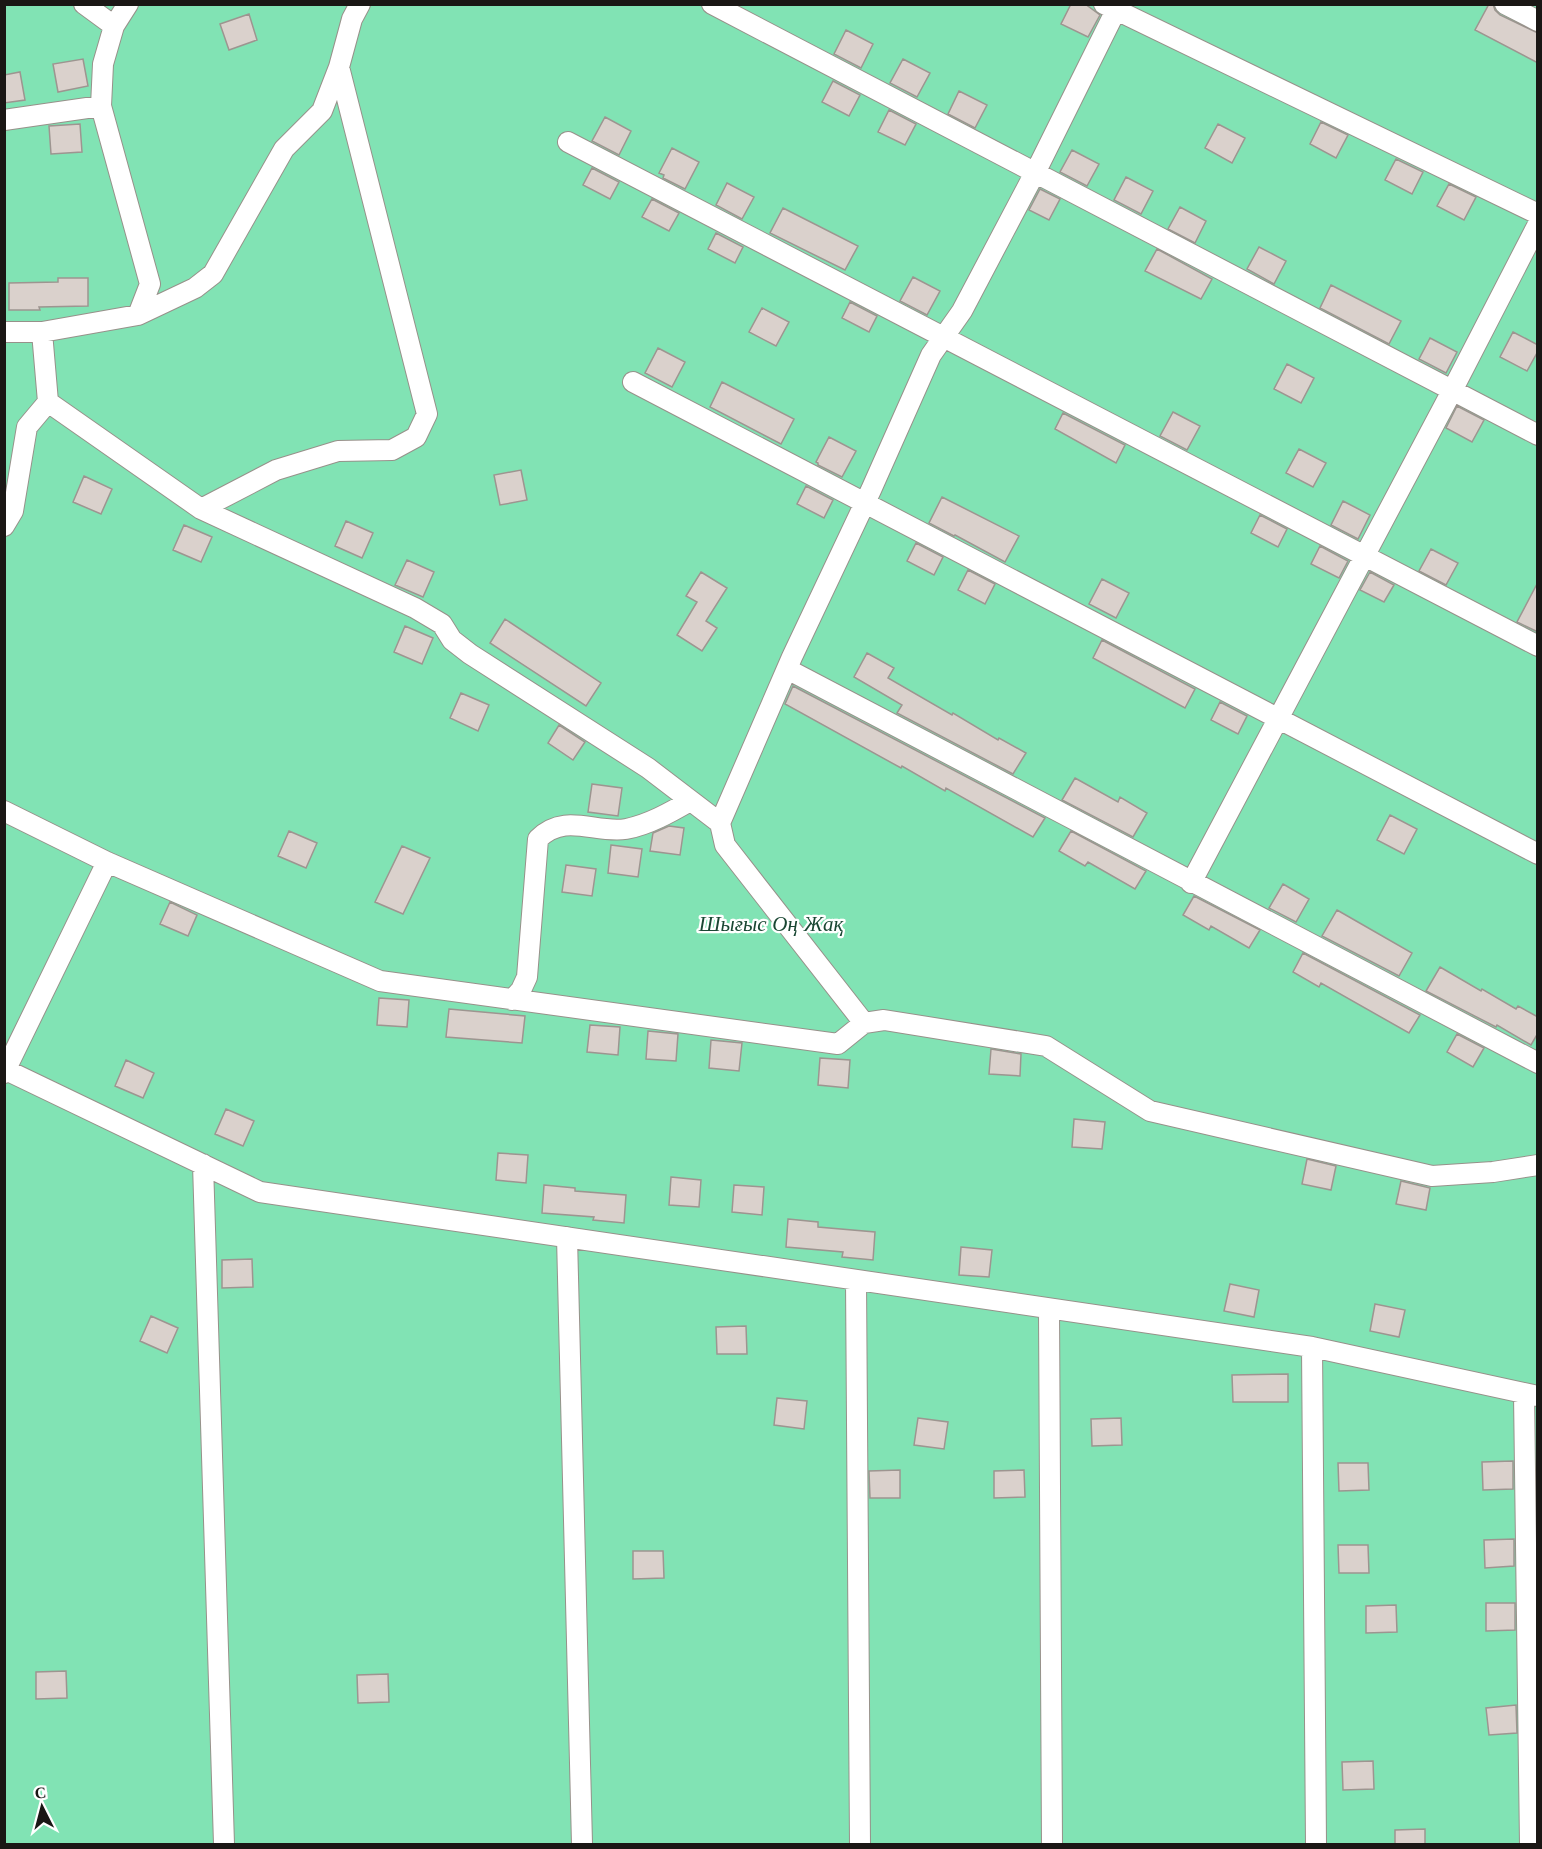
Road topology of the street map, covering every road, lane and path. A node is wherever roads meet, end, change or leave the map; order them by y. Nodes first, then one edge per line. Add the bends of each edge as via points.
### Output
1 (84, 4) edge
2 (128, 4) edge
3 (360, 4) edge
4 (712, 4) edge
5 (1505, 4) edge
6 (1113, 6) edge
7 (1538, 21) edge
8 (114, 26) junction
9 (339, 68) junction
10 (101, 106) junction
11 (4, 120) edge
12 (568, 142) dead end
13 (1034, 174) junction
14 (1538, 214) edge
15 (1538, 224) edge
16 (138, 315) junction
17 (4, 332) edge
18 (42, 332) junction
19 (944, 338) junction
20 (633, 382) dead end
21 (1453, 389) junction
22 (48, 402) junction
23 (1538, 435) edge
24 (864, 504) junction
25 (201, 509) junction
26 (4, 526) edge
27 (1363, 555) junction
28 (1538, 646) edge
29 (787, 669) junction
30 (1276, 719) junction
31 (690, 801) junction
32 (4, 811) edge
33 (720, 823) junction
34 (1538, 854) edge
35 (107, 862) junction
36 (1191, 883) junction
37 (512, 1000) junction
38 (864, 1023) junction
39 (1538, 1063) edge
40 (5, 1070) edge
41 (203, 1164) junction
42 (1538, 1165) edge
43 (567, 1237) junction
44 (856, 1280) junction
45 (1049, 1308) junction
46 (1312, 1347) junction
47 (1531, 1395) edge
48 (224, 1845) edge
49 (582, 1845) edge
50 (860, 1845) edge
51 (1052, 1845) edge
52 (1316, 1845) edge
53 (1530, 1845) edge

1 - 8 street
2 - 8 street
3 - 9 street
4 - 13 street
5 - 7 street
6 - 13 street
6 - 14 street
8 - 10 street via 103,64
9 - 16 street via 322,111 284,149 213,274 195,288
9 - 25 street via 426,414 416,437 392,450 338,451 276,470
10 - 11 street
10 - 16 street via 150,284
12 - 19 street
13 - 19 street
13 - 21 street
15 - 21 street
16 - 18 street
17 - 18 street
18 - 22 street
19 - 24 street via 931,355
19 - 27 street
20 - 24 street
21 - 23 street
21 - 27 street
22 - 25 street
22 - 26 street via 27,427 13,511
24 - 29 street
24 - 30 street
25 - 31 street via 442,624 452,640 470,654 648,768
27 - 28 street
27 - 30 street
29 - 33 street
29 - 36 street
30 - 34 street
30 - 36 street
31 - 33 street
31 - 37 street via 625,829 560,825 538,839 527,977
32 - 35 street
33 - 38 street via 725,845
35 - 37 street via 380,981
35 - 40 street
36 - 39 street
37 - 38 street via 838,1044
38 - 42 street via 884,1020 1046,1046 1150,1112 1432,1176
40 - 41 street
41 - 43 street via 260,1192
41 - 48 street
43 - 44 street
43 - 49 street
44 - 45 street
44 - 50 street
45 - 46 street
45 - 51 street
46 - 47 street
46 - 52 street
47 - 53 street

